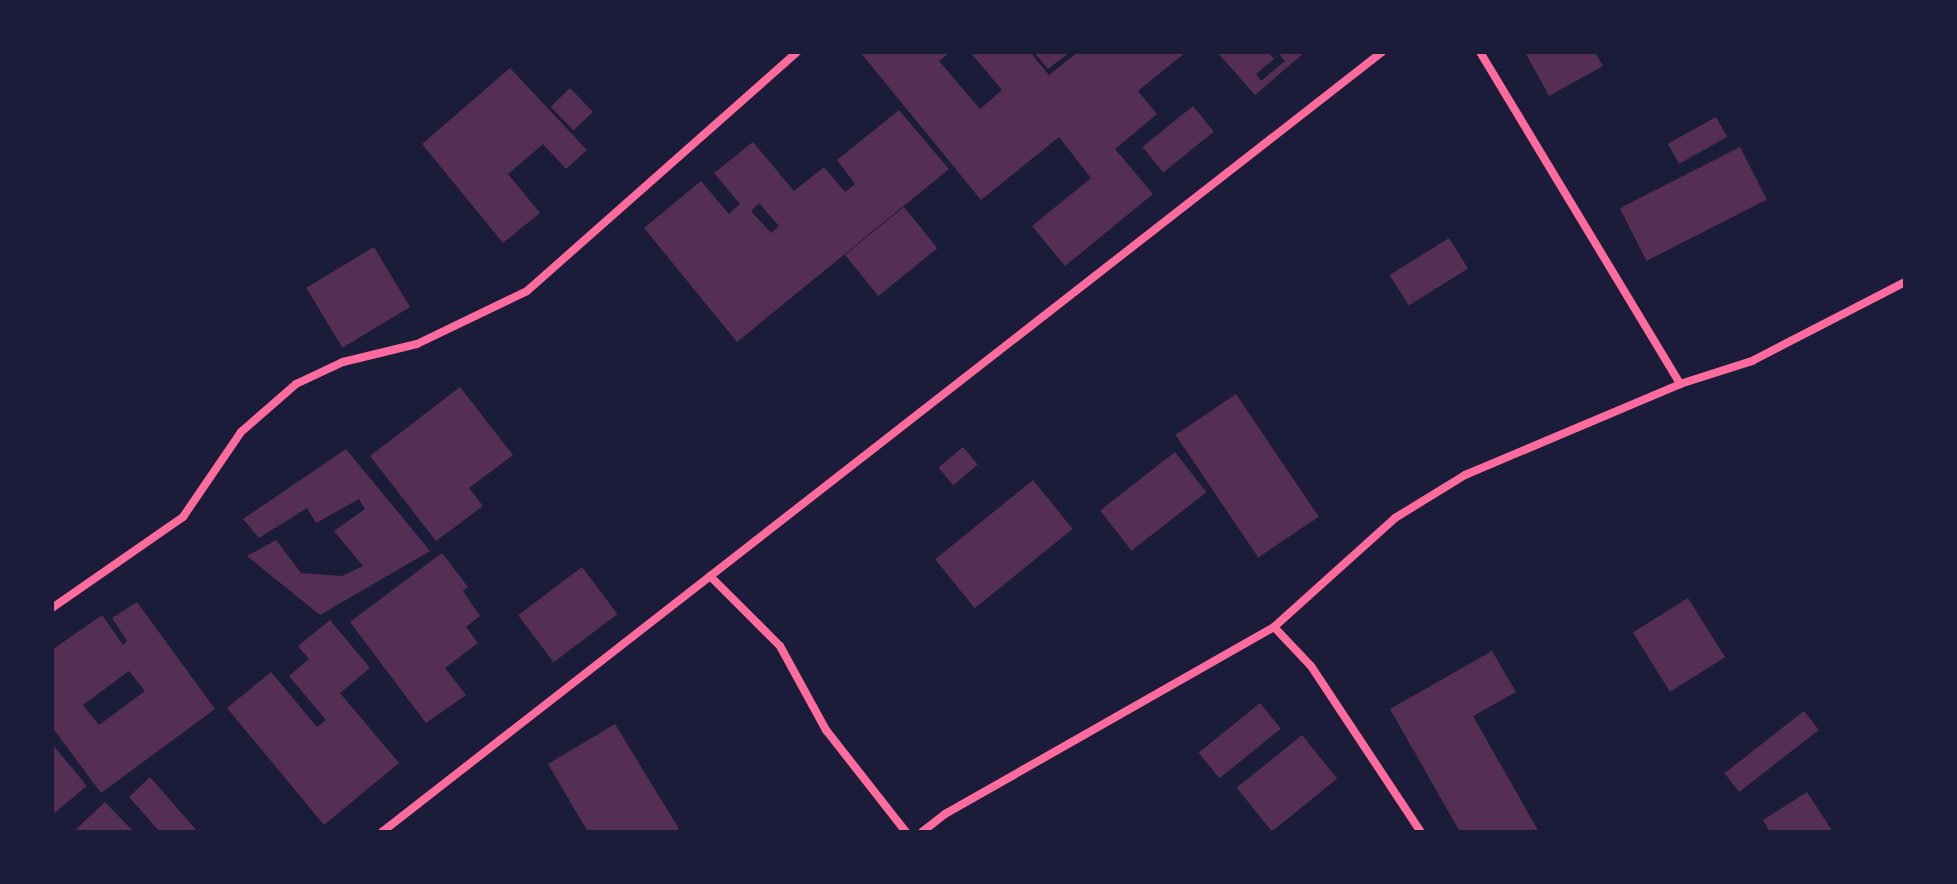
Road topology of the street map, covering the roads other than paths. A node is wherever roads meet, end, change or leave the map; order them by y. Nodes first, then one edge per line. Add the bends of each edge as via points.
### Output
1 (797, 52) edge
2 (1382, 52) edge
3 (1480, 52) edge
4 (1905, 282) edge
5 (1680, 384) junction
6 (710, 576) junction
7 (52, 608) edge
8 (1274, 627) junction
9 (382, 832) edge
10 (906, 832) edge
11 (922, 832) edge
12 (1421, 832) edge

1 - 7 street via 527,291 417,344 343,362 296,384 241,432 183,517
2 - 6 street
3 - 5 street
4 - 5 street via 1752,361
5 - 8 street via 1465,475 1395,518
6 - 9 street
6 - 10 street via 780,646 826,730
8 - 11 street
8 - 12 street via 1311,666

